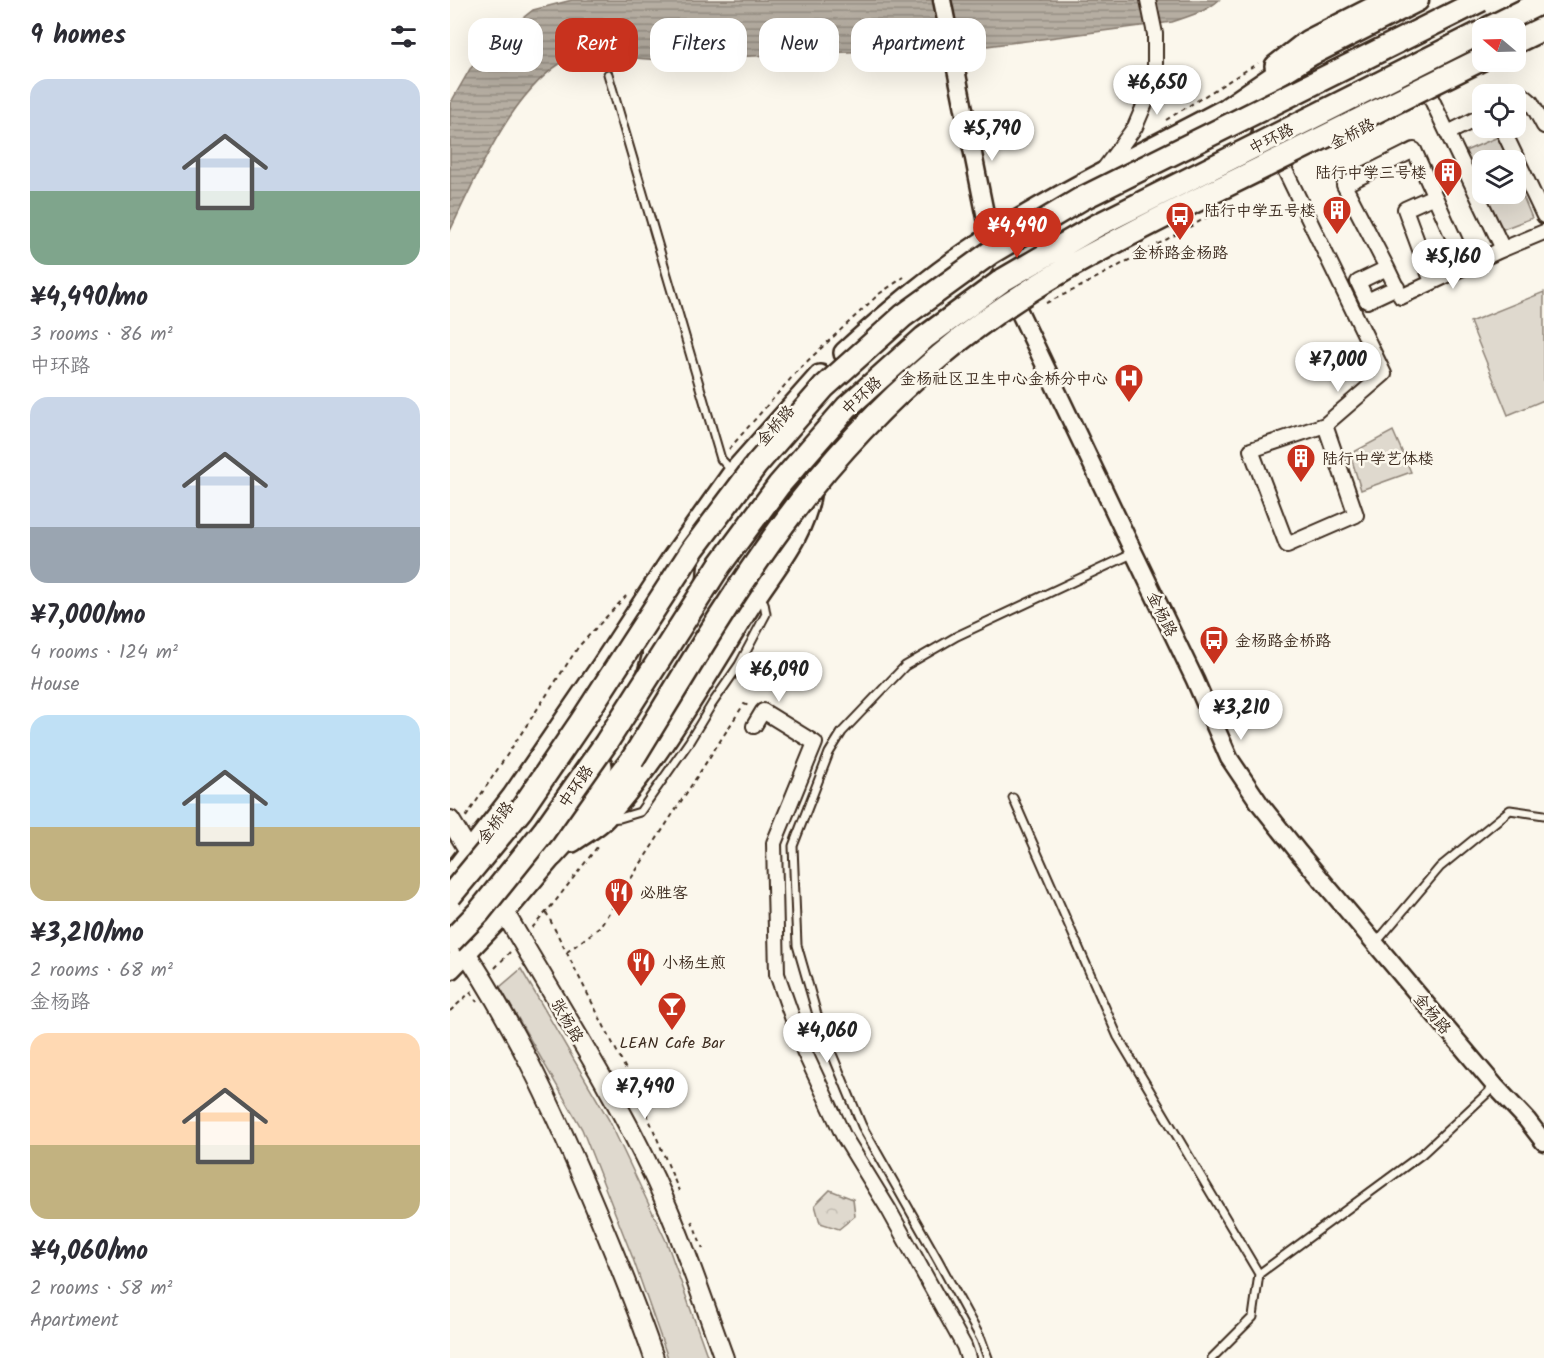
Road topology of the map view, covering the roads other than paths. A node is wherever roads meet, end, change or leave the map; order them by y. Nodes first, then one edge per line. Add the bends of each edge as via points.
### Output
1 (942, 0) edge
2 (1148, 0) edge
3 (1389, 0) edge
4 (1480, 0) edge
5 (1415, 1) edge
6 (1544, 1) edge
7 (1544, 7) edge
8 (1509, 18) edge
9 (1521, 18) edge
10 (1544, 28) edge
11 (1544, 36) edge
12 (1472, 37) edge
13 (1526, 37) edge
14 (1472, 43) edge
15 (1526, 45) edge
16 (1472, 64) edge
17 (1474, 72) edge
18 (608, 74) dead end
19 (1311, 84) junction
20 (1430, 94) junction
21 (1526, 98) edge
22 (1229, 108) junction
23 (1472, 121) edge
24 (1544, 126) edge
25 (1448, 133) junction
26 (1507, 138) edge
27 (1284, 168) junction
28 (1098, 177) junction
29 (1205, 188) junction
30 (1434, 196) junction
31 (1544, 216) edge
32 (1076, 219) junction
33 (1147, 225) junction
34 (1544, 232) edge
35 (991, 237) junction
36 (1503, 249) junction
37 (1466, 266) junction
38 (1387, 268) junction
39 (1432, 282) junction
40 (1397, 288) junction
41 (1010, 292) junction
42 (1326, 425) junction
43 (805, 453) junction
44 (734, 472) junction
45 (771, 511) junction
46 (1134, 554) junction
47 (707, 605) junction
48 (642, 606) junction
49 (754, 726) dead end
50 (1013, 798) dead end
51 (1544, 815) edge
52 (450, 820) edge
53 (471, 853) junction
54 (552, 855) junction
55 (450, 878) edge
56 (487, 882) junction
57 (450, 896) edge
58 (504, 912) junction
59 (450, 915) edge
60 (450, 929) edge
61 (1375, 944) junction
62 (458, 947) edge
63 (450, 968) edge
64 (1495, 1086) junction
65 (1544, 1142) edge
66 (1259, 1274) junction
67 (651, 1355) edge
68 (724, 1358) edge
69 (968, 1358) edge
70 (988, 1358) edge
71 (1212, 1358) edge

1 - 35 street, 金杨路
2 - 28 street via 1155,34 1155,80 1135,127
3 - 22 main road, 金桥路 via 1308,41
4 - 19 main road, 金桥路
4 - 57 highway, 中环路, bridge via 1081,200 990,253 903,316 824,387 756,465 693,549 521,810
5 - 22 highway via 1311,54
6 - 8 highway
7 - 9 main road
10 - 13 highway
11 - 15 main road
12 - 43 highway, 中环路, bridge via 1096,226 1003,280 924,338 847,407
14 - 29 main road, 金桥路 via 1323,119
16 - 33 highway, bridge
17 - 20 main road, 金桥路
18 - 44 lane via 721,459
19 - 22 main road, 金桥路
19 - 32 main road via 1201,153
20 - 25 street
20 - 27 main road, 金桥路
21 - 24 street
22 - 28 main road, 金桥路
23 - 25 street
25 - 36 street
26 - 31 street
27 - 29 main road, 金桥路 via 1273,175
27 - 42 street via 1384,374
28 - 32 street
28 - 35 main road, 金桥路
29 - 41 main road, 金桥路
30 - 37 street
30 - 38 street via 1414,150 1344,185
30 - 39 street via 1405,209
32 - 41 main road via 1024,248 1013,266
33 - 43 highway, bridge via 1065,262 968,320 887,380
33 - 54 highway, bridge via 1091,254 991,316 941,355 860,433 782,526 632,760
34 - 36 street
35 - 41 street, 金杨路
35 - 43 main road via 985,261 970,283 912,327 837,395
35 - 44 main road, 金桥路 via 886,316 813,383
36 - 37 street
37 - 39 street
38 - 40 street
38 - 40 street via 1358,282 1362,292 1367,301
39 - 40 street via 1401,297
41 - 43 main road, 金桥路 via 933,349 860,416
41 - 46 street, 金杨路
42 - 42 street via 1356,515 1287,545 1251,450
43 - 45 main road
43 - 45 main road, 金桥路
43 - 47 main road via 755,490 715,547 710,561
43 - 54 main road, 金桥路 via 809,502 795,536 645,770 603,819
43 - 62 highway, 中环路, bridge via 719,566 606,743 544,831 478,912
44 - 48 main road, 金桥路
45 - 47 main road, 金桥路
46 - 61 street, 金杨路 via 1229,758 1279,829
46 - 70 lane via 957,636 905,666 842,732 829,753 793,846 797,945 820,1025 862,1126
47 - 54 main road, 金桥路 via 606,758
48 - 53 main road, 金桥路 via 520,788
48 - 56 main road via 612,706
49 - 69 street via 763,711 815,743 774,843 777,974 804,1051 843,1135 895,1220
50 - 66 lane via 1118,1037
51 - 61 lane via 1510,810 1440,867
52 - 53 main road, 张杨路
53 - 55 main road, 金桥路
53 - 56 main road, 张杨路
53 - 59 main road via 461,894
54 - 58 main road, 金桥路
56 - 58 main road, 张杨路
56 - 62 main road
58 - 62 main road, 金桥路
58 - 68 main road, 张杨路 via 620,1109 655,1179
60 - 62 main road
61 - 64 street, 金杨路
62 - 63 main road, 金桥路
62 - 67 main road via 506,1019 564,1134 618,1262
64 - 65 street, 金杨路
64 - 66 lane via 1422,1154
66 - 71 lane via 1253,1317

